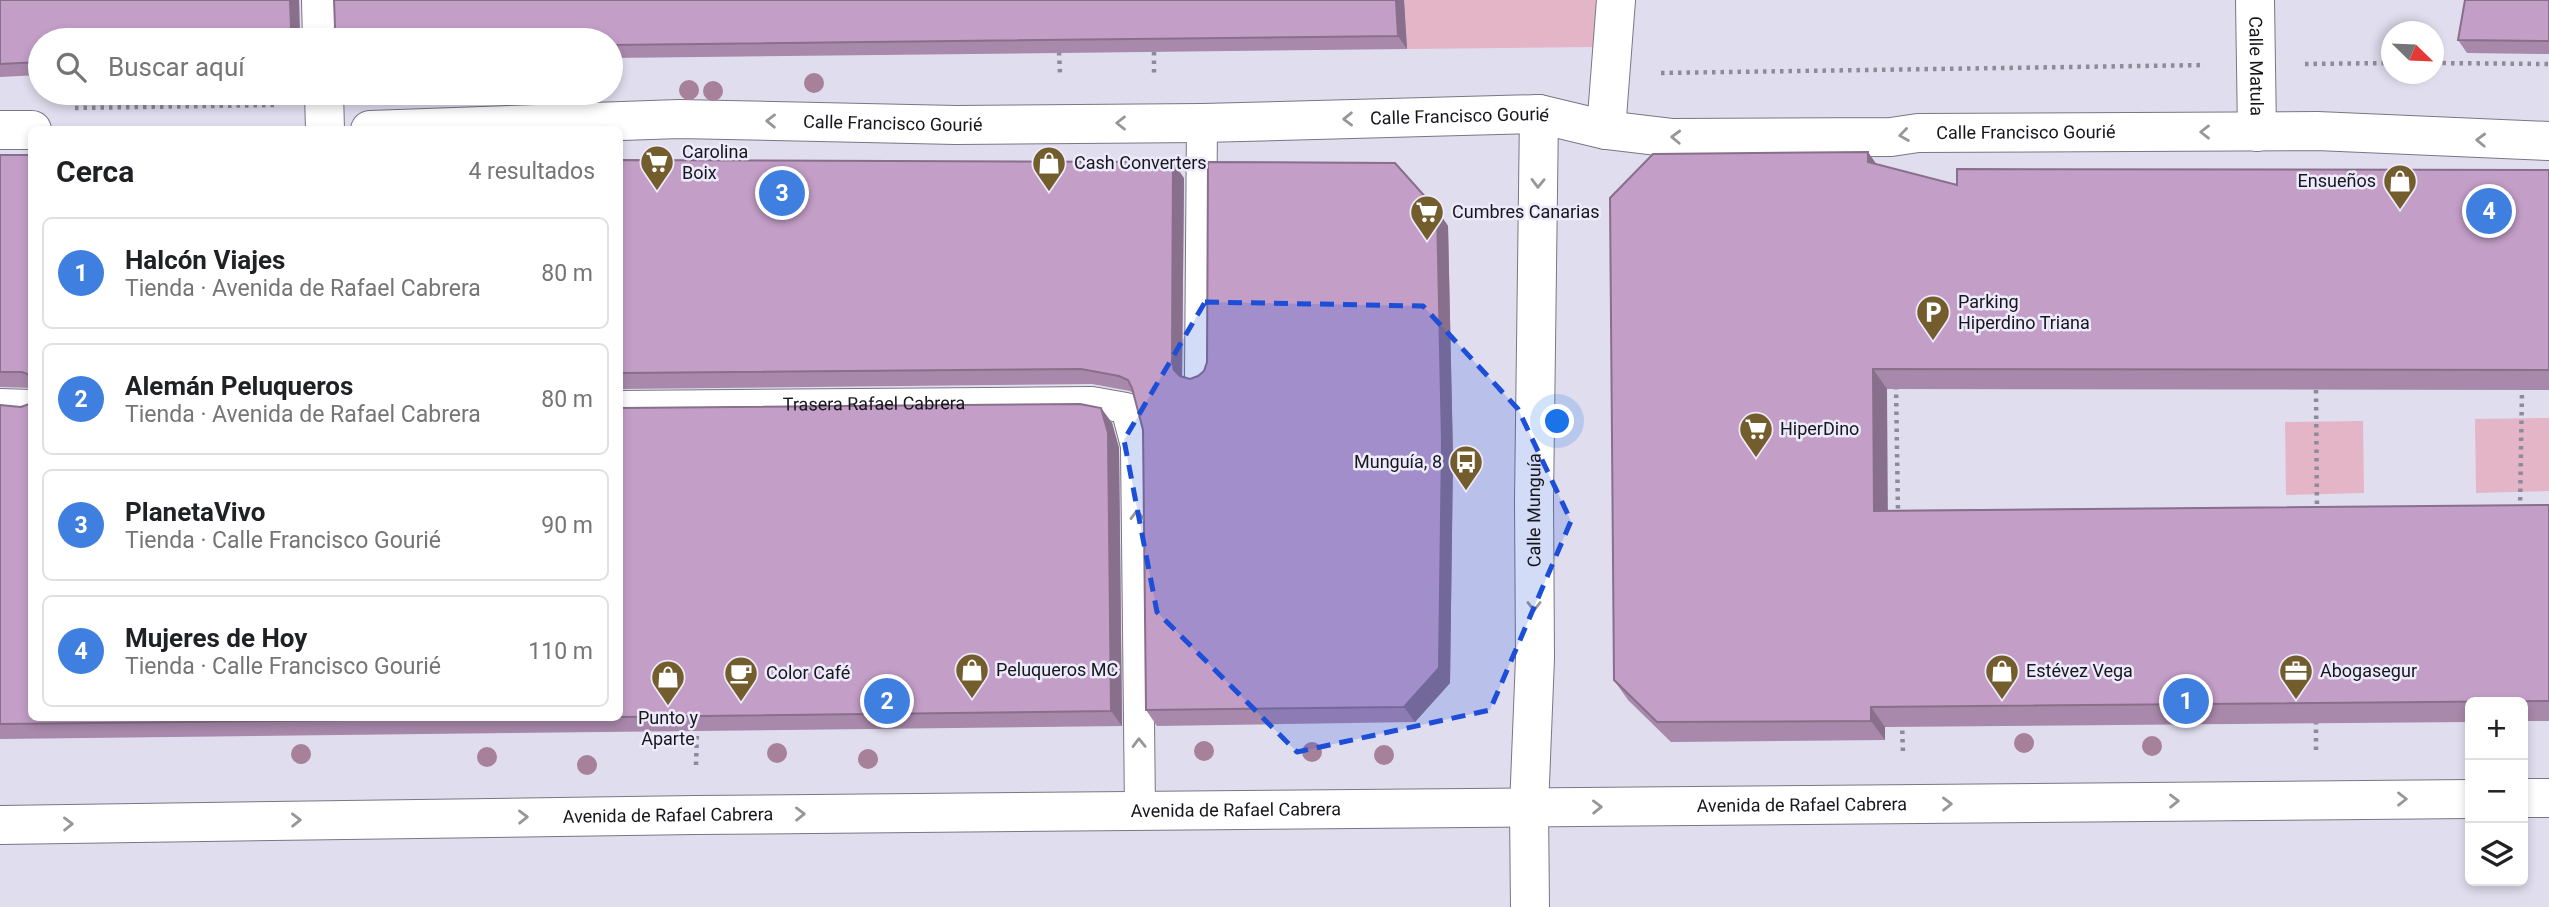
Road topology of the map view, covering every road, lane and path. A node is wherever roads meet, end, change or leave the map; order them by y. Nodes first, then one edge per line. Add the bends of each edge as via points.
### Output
1 (321, 0) edge
2 (1616, 0) edge
3 (2255, 0) edge
4 (322, 28) edge
5 (2381, 63) edge
6 (2444, 63) edge
7 (2256, 64) junction
8 (2549, 64) edge
9 (1653, 72) dead end
10 (324, 105) edge
11 (1539, 114) junction
12 (1202, 123) junction
13 (325, 126) edge
14 (494, 126) edge
15 (0, 130) edge
16 (28, 130) edge
17 (1606, 130) junction
18 (2257, 132) junction
19 (2549, 141) edge
20 (1895, 373) edge
21 (1200, 377) edge
22 (2316, 390) edge
23 (2522, 390) edge
24 (0, 404) edge
25 (28, 405) edge
26 (623, 406) edge
27 (2520, 511) edge
28 (2317, 513) edge
29 (1898, 526) edge
30 (1902, 721) edge
31 (2549, 798) edge
32 (2465, 799) edge
33 (2528, 799) edge
34 (1904, 804) junction
35 (1529, 808) junction
36 (1140, 811) junction
37 (0, 825) edge
38 (1530, 907) edge

1 - 4 street
2 - 17 street
3 - 7 street, Calle Matula
5 - 7 path
6 - 8 path
7 - 9 path
7 - 18 street, Calle Matula
10 - 13 street
11 -> 12 street, Calle Francisco Gourié
11 - 17 street, Calle Francisco Gourié
11 -> 35 street, Calle Munguía via 1535,658
12 -> 14 street, Calle Francisco Gourié via 679,120
12 - 21 lane
15 - 16 street
18 -> 17 street, Calle Francisco Gourié via 1673,138
19 -> 18 street, Calle Francisco Gourié
20 - 29 path
22 - 28 path
23 - 27 path
24 - 25 lane
36 -> 26 lane, Trasera Rafael Cabrera via 1136,446 1126,408 1091,402
30 - 34 path
31 - 33 street
34 -> 32 street, Avenida de Rafael Cabrera
35 -> 34 street, Avenida de Rafael Cabrera
35 - 36 street, Avenida de Rafael Cabrera
35 - 38 street, Calle Munguía
37 -> 36 street, Avenida de Rafael Cabrera

